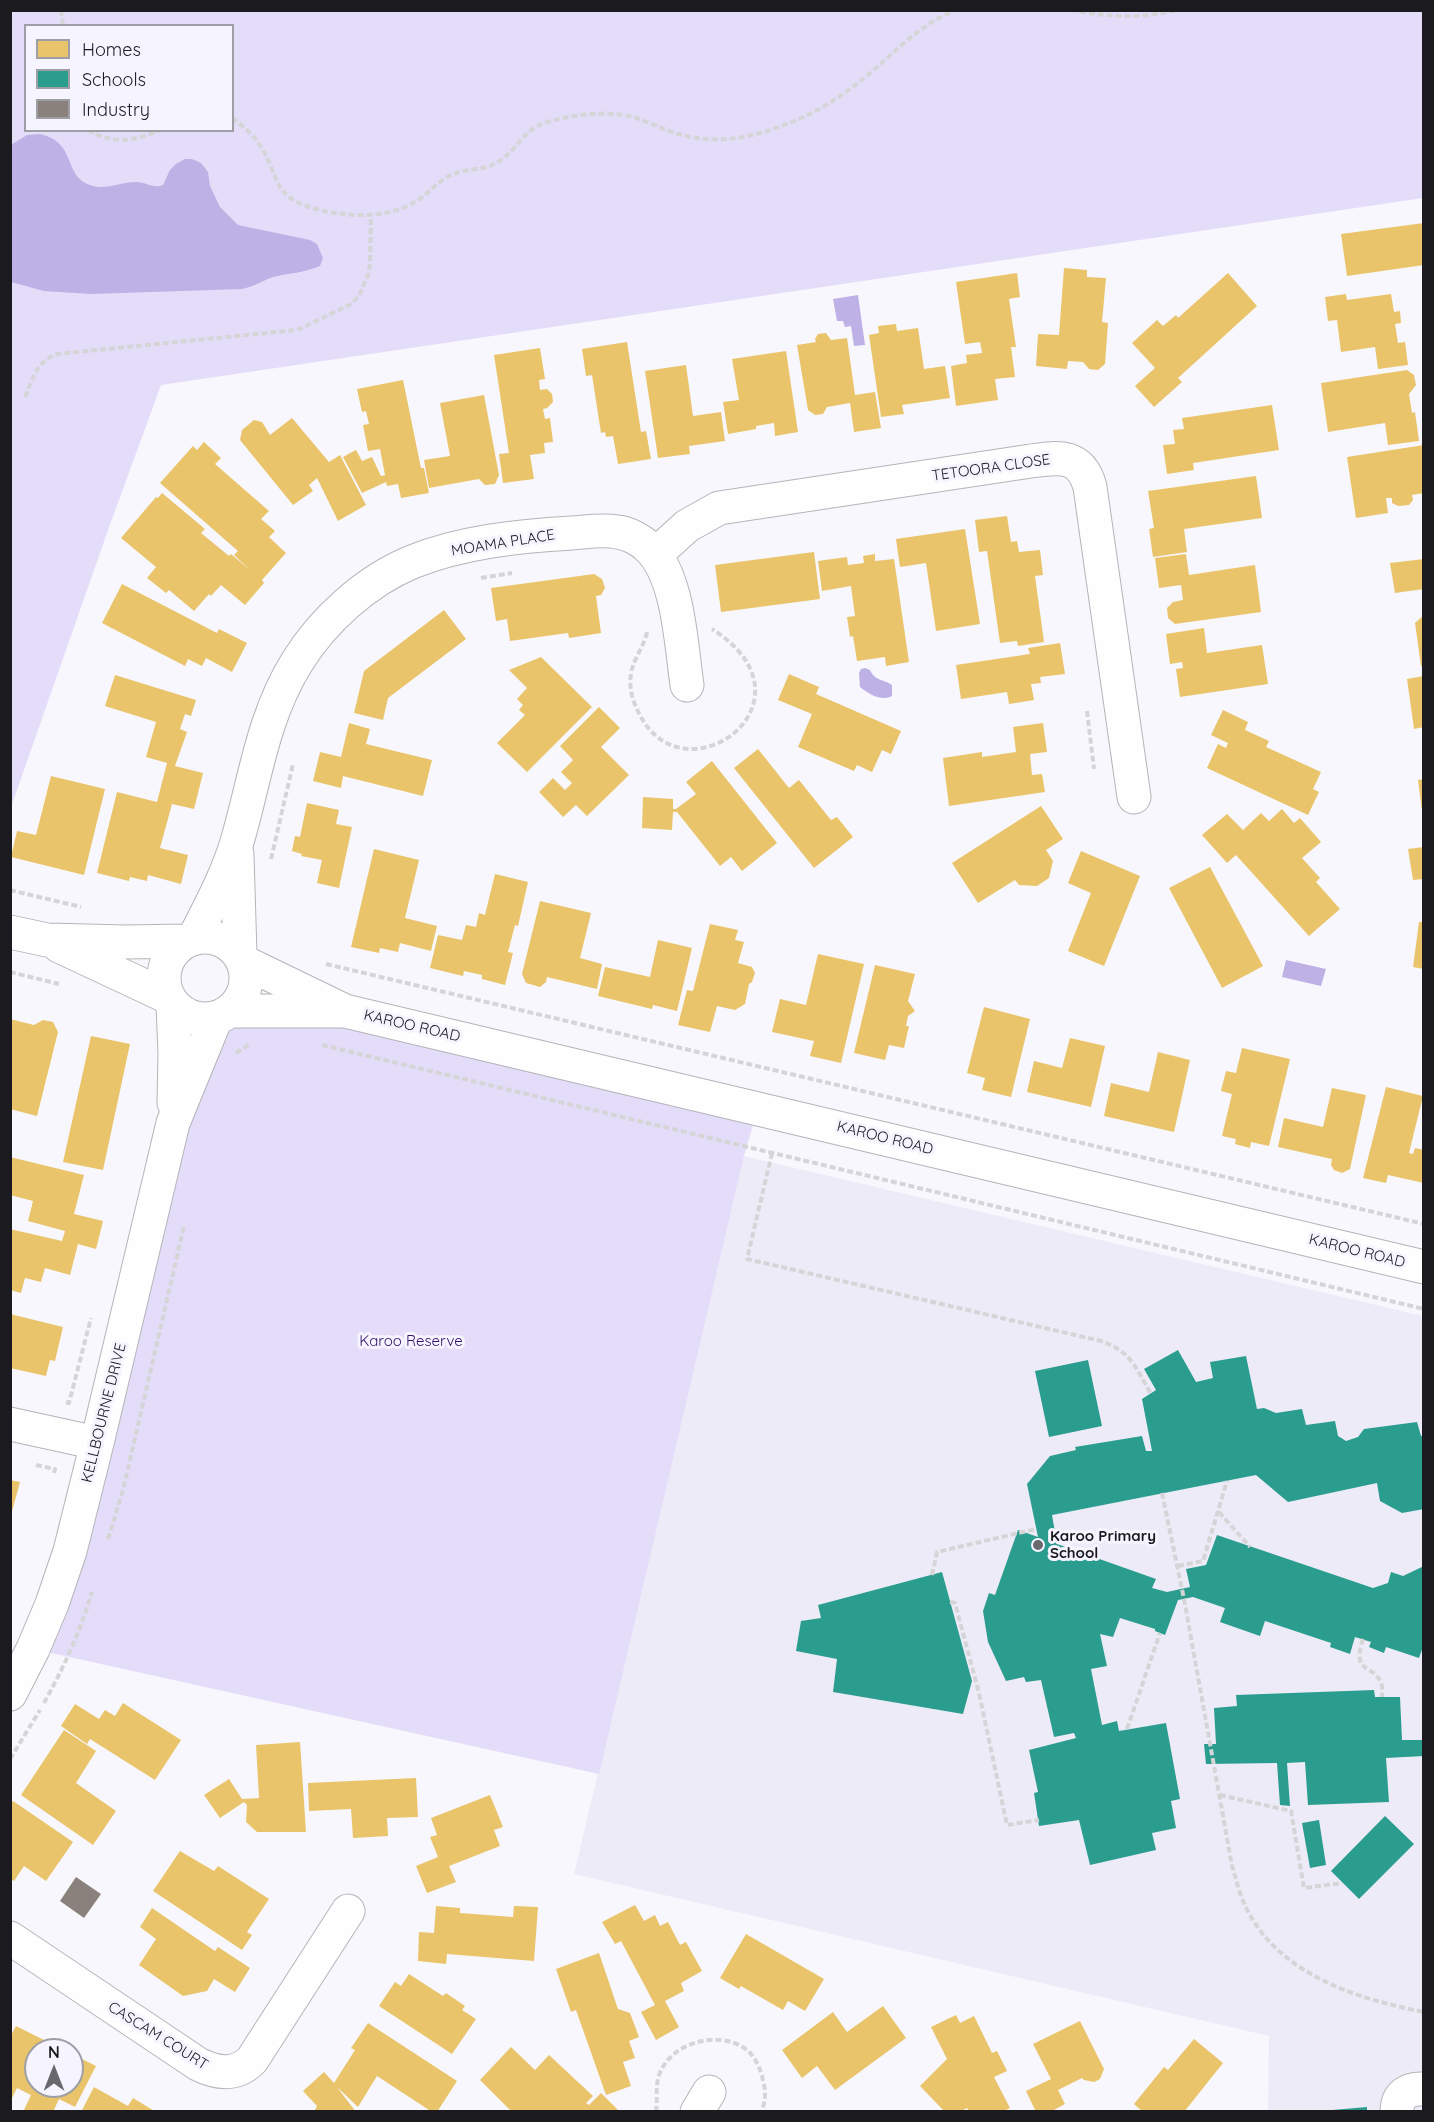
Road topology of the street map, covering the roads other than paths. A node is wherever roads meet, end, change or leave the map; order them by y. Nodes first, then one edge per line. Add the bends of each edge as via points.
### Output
1 (655, 555) junction
2 (687, 685) dead end
3 (1134, 796) dead end
4 (237, 844) junction
5 (10, 932) edge
6 (191, 939) junction
7 (47, 940) junction
8 (242, 958) junction
9 (171, 1001) junction
10 (345, 1011) junction
11 (223, 1014) junction
12 (173, 1123) junction
13 (1424, 1267) edge
14 (10, 1424) edge
15 (98, 1443) junction
16 (10, 1694) edge
17 (348, 1911) dead end
18 (10, 1938) edge
19 (1424, 2089) edge
20 (1397, 2112) edge

1 - 2 street, MOAMA PLACE via 673,591
1 - 3 street, TETOORA CLOSE via 687,526 719,508 1039,460 1074,462 1085,473 1090,487
1 - 4 street, MOAMA PLACE via 638,540 615,531 520,538 452,550 411,563 354,598 312,641 282,690 256,760
4 - 6 street, MOAMA PLACE
4 - 8 street, MOAMA PLACE
5 - 7 street
6 - 7 street
6 - 8 street via 220,939
6 - 9 street via 166,964 164,986
7 - 9 street
8 - 10 street, KAROO ROAD
8 - 11 street via 247,983 238,1003
9 - 11 street via 193,1018
9 - 12 street, KELLBOURNE DRIVE via 176,1054
10 - 11 street, KAROO ROAD
10 - 13 street, KAROO ROAD
11 - 12 street, KELLBOURNE DRIVE
12 - 15 street, KELLBOURNE DRIVE
14 - 15 street
15 - 16 street, KELLBOURNE DRIVE via 52,1604
17 - 18 street, CASCAM COURT via 252,2060 238,2071 218,2072 198,2064
19 - 20 street via 1401,2094

